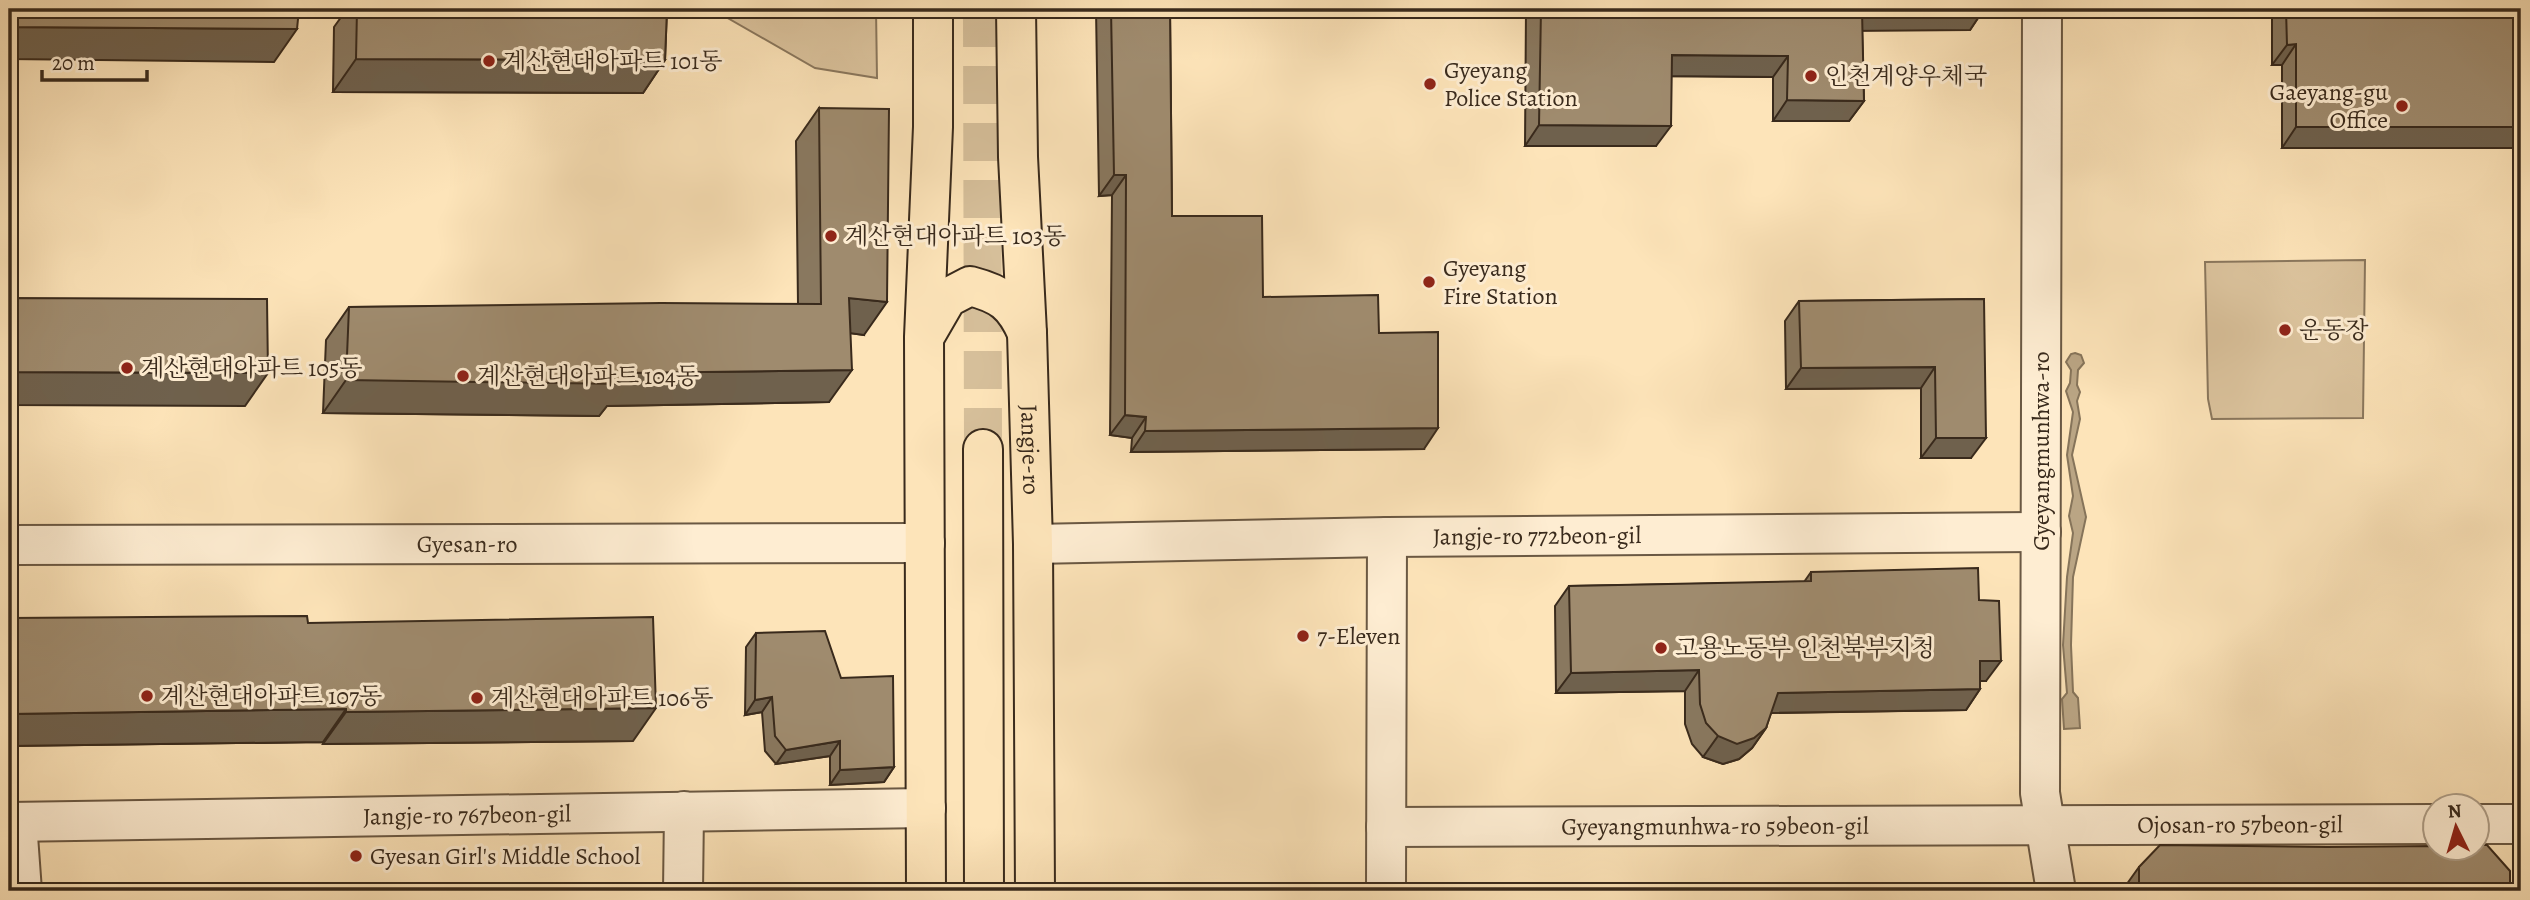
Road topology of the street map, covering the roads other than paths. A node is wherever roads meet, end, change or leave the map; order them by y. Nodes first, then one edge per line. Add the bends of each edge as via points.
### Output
1 (933, 9) edge
2 (1016, 9) edge
3 (2042, 9) edge
4 (1027, 333) junction
5 (924, 337) junction
6 (984, 449) tunnel mouth
7 (2041, 532) junction
8 (1387, 537) junction
9 (925, 543) junction
10 (1033, 544) junction
11 (9, 545) edge
12 (926, 808) junction
13 (684, 811) junction
14 (13, 822) edge
15 (2045, 823) junction
16 (2422, 824) edge
17 (2492, 824) edge
18 (2521, 824) edge
19 (1387, 827) junction
20 (22, 891) edge
21 (683, 891) edge
22 (926, 891) edge
23 (984, 891) edge
24 (1035, 891) edge
25 (1386, 891) edge
26 (2056, 891) edge

1 - 5 main road
2 - 4 main road, Jangje-ro
3 - 7 street, Gyeyangmunhwa-ro
4 - 5 main road via 1020,317 997,293 970,286 947,298
4 - 10 main road, Jangje-ro
5 - 9 main road
6 - 23 main road, Jangje-ro
7 - 8 street, Jangje-ro 772beon-gil
7 - 15 street, Gyeyangmunhwa-ro via 2040,793
8 - 10 street, Jangje-ro 772beon-gil
8 - 19 street
9 - 11 street, Gyesan-ro
9 - 12 main road
10 - 24 main road, Jangje-ro
12 - 13 street, Jangje-ro 767beon-gil
12 - 22 main road
13 - 14 street, Jangje-ro 767beon-gil
13 - 21 street
14 - 20 street
15 - 16 street, Ojosan-ro 57beon-gil
15 - 19 street, Gyeyangmunhwa-ro 59beon-gil
15 - 26 street, Gyeyangmunhwa-ro
17 - 18 street
19 - 25 street

